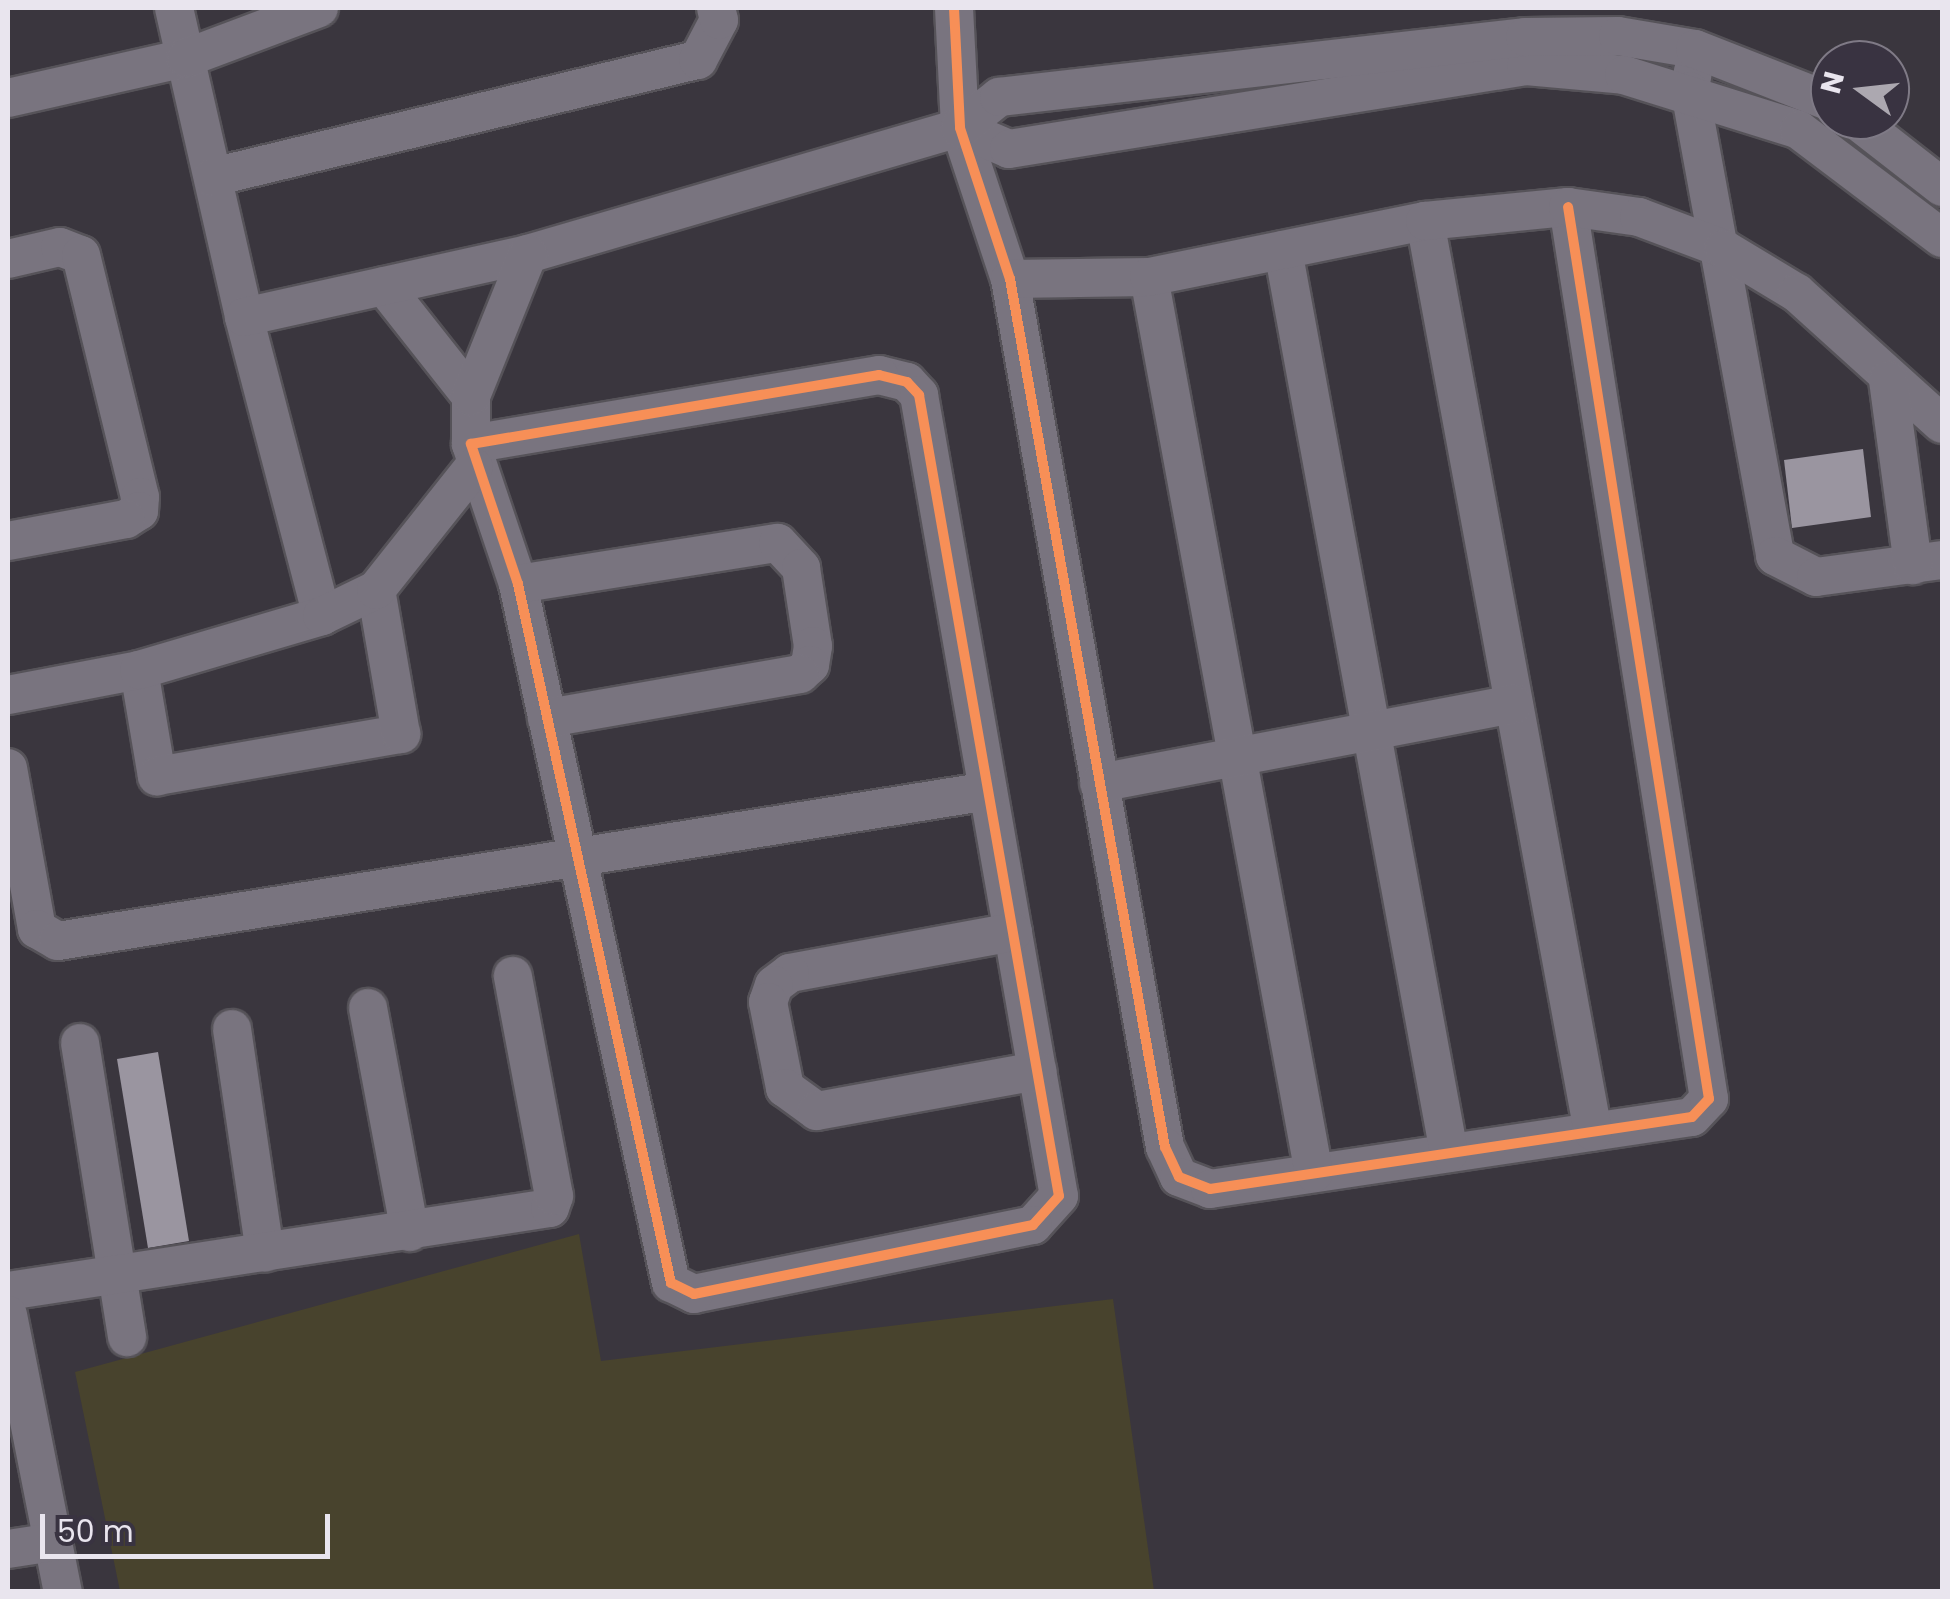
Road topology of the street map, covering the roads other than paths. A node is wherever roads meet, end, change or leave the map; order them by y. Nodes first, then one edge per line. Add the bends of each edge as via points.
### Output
1 (174, 8) edge
2 (319, 8) edge
3 (716, 8) edge
4 (954, 8) edge
5 (1525, 37) edge
6 (1696, 49) junction
7 (186, 58) junction
8 (1263, 68) junction
9 (1690, 91) junction
10 (1810, 94) edge
11 (8, 98) edge
12 (1270, 110) junction
13 (960, 128) junction
14 (1882, 140) edge
15 (213, 177) junction
16 (1942, 187) edge
17 (1568, 208) junction
18 (1425, 220) junction
19 (1942, 238) edge
20 (1724, 249) junction
21 (1282, 250) junction
22 (528, 254) junction
23 (8, 260) edge
24 (1149, 277) junction
25 (1010, 279) junction
26 (384, 286) junction
27 (244, 317) junction
28 (1888, 380) junction
29 (472, 396) junction
30 (1942, 424) edge
31 (473, 455) junction
32 (9, 536) edge
33 (1928, 562) edge
34 (518, 584) junction
35 (376, 590) junction
36 (322, 616) junction
37 (140, 670) junction
38 (8, 695) edge
39 (1514, 704) junction
40 (547, 718) junction
41 (1372, 731) junction
42 (1237, 757) junction
43 (8, 768) edge
44 (1099, 783) junction
45 (988, 791) junction
46 (578, 860) junction
47 (1013, 932) junction
48 (513, 976) dead end
49 (368, 1008) dead end
50 (232, 1029) dead end
51 (80, 1042) dead end
52 (1037, 1071) junction
53 (1592, 1132) junction
54 (1449, 1153) junction
55 (1314, 1174) junction
56 (410, 1232) junction
57 (265, 1253) junction
58 (117, 1275) junction
59 (8, 1291) edge
60 (8, 1315) edge
61 (127, 1337) dead end
62 (15, 1393) edge
63 (53, 1542) junction
64 (8, 1549) edge
65 (63, 1592) edge

1 - 7 street
2 - 7 street
3 - 15 street via 719,20 698,60
4 - 13 street
5 - 6 street via 1618,36
5 - 8 street
5 - 9 street via 1624,75
5 - 12 street
6 - 9 street
6 - 10 street
7 - 11 street
7 - 15 street
8 - 12 street
8 - 13 street via 999,97
9 - 19 street via 1799,130
9 - 20 street
12 - 13 street via 1008,149
13 - 22 street
13 - 25 street
14 - 16 street
15 - 27 street
17 - 18 street
17 - 20 street via 1639,218
17 - 53 street via 1709,1099 1692,1117
18 - 21 street
18 - 39 street
20 - 28 street via 1797,293
20 - 33 street via 1775,556 1816,577
21 - 24 street
21 - 41 street
22 - 26 street
22 - 29 street
23 - 32 street via 60,247 81,255 140,497 139,511 126,519
24 - 25 street
24 - 42 street
25 - 44 street
26 - 27 street
26 - 29 street
27 - 36 street
28 - 30 street
28 - 33 street
29 - 31 street
31 - 34 street
31 - 35 street
31 - 45 street via 879,375 907,382 919,395
34 - 40 street
34 - 40 street via 778,543 801,568 813,646 810,665 800,674
35 - 36 street
35 - 37 street via 402,734 157,776
36 - 37 street
37 - 38 street
39 - 41 street
39 - 53 street
40 - 46 street
41 - 42 street
41 - 54 street
42 - 44 street
42 - 55 street
43 - 46 street via 37,929 58,941
44 - 55 street via 1165,1147 1179,1177 1210,1188
45 - 46 street
45 - 47 street
46 - 52 street via 670,1283 680,1291 694,1294 1033,1225 1059,1196
47 - 52 street
47 - 52 street via 790,973 774,984 768,1002 786,1088 817,1111
48 - 56 street via 554,1196 550,1208
49 - 56 street
50 - 57 street
51 - 58 street
53 - 54 street
54 - 55 street
56 - 57 street
57 - 58 street
58 - 59 street
58 - 61 street
60 - 62 street
62 - 63 street
63 - 64 street
63 - 65 street

